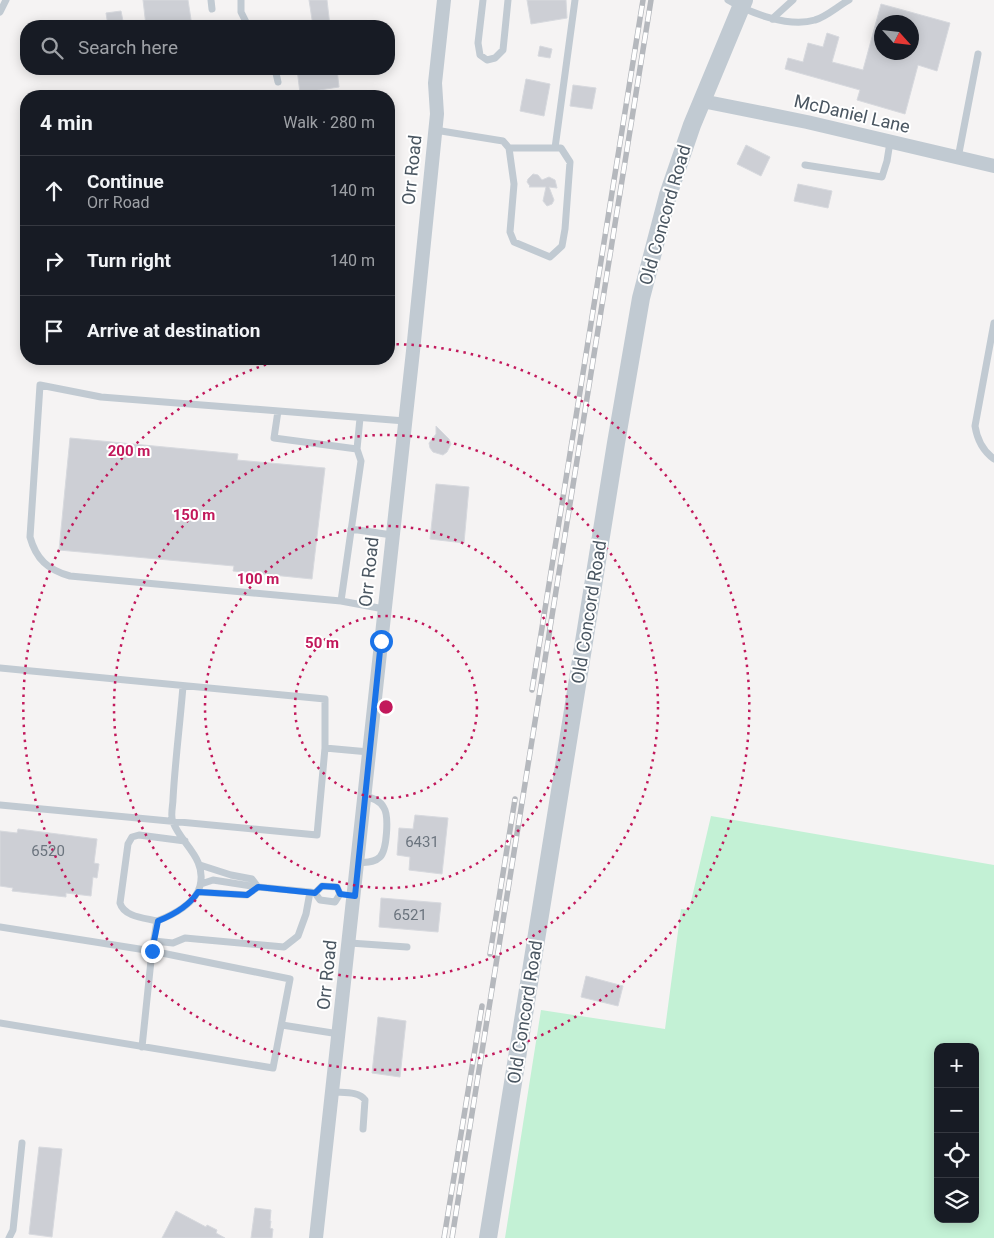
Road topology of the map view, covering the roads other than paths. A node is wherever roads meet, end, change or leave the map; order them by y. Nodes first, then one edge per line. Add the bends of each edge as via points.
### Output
1 (6, 0) edge
2 (211, 0) edge
3 (241, 0) edge
4 (444, 0) edge
5 (483, 0) edge
6 (508, 0) edge
7 (575, 0) edge
8 (793, 0) edge
9 (849, 0) edge
10 (737, 3) edge
11 (212, 9) dead end
12 (0, 12) edge
13 (772, 19) junction
14 (245, 20) edge
15 (978, 54) dead end
16 (276, 75) edge
17 (278, 82) dead end
18 (702, 101) junction
19 (435, 130) junction
20 (890, 142) junction
21 (509, 148) junction
22 (555, 148) junction
23 (958, 158) junction
24 (805, 165) dead end
25 (994, 166) edge
26 (994, 323) edge
27 (278, 411) junction
28 (360, 418) junction
29 (405, 421) junction
30 (356, 449) junction
31 (994, 459) edge
32 (351, 529) junction
33 (392, 534) junction
34 (340, 601) junction
35 (384, 609) junction
36 (0, 668) edge
37 (183, 686) junction
38 (325, 748) junction
39 (369, 752) junction
40 (364, 796) junction
41 (0, 804) edge
42 (172, 821) junction
43 (185, 841) junction
44 (358, 863) junction
45 (200, 865) junction
46 (258, 887) junction
47 (199, 888) junction
48 (313, 893) junction
49 (340, 894) junction
50 (355, 896) junction
51 (158, 921) junction
52 (0, 927) edge
53 (154, 941) junction
54 (350, 943) junction
55 (407, 948) dead end
56 (152, 951) junction
57 (0, 1023) edge
58 (282, 1025) junction
59 (340, 1034) junction
60 (142, 1047) junction
61 (333, 1092) junction
62 (363, 1129) dead end
63 (22, 1143) dead end
64 (9, 1238) edge
65 (316, 1238) edge
66 (488, 1238) edge

1 - 12 lane
2 - 11 lane
3 - 14 lane
4 - 19 street, Orr Road via 435,83
5 - 6 lane via 478,43 480,55 487,60 495,58 503,50
7 - 22 lane
8 - 13 lane
9 - 13 lane via 816,20 803,23
10 - 13 lane
10 - 18 street, Old Concord Road
15 - 23 lane
16 - 17 lane
18 - 20 street, McDaniel Lane
18 - 66 street, Old Concord Road via 668,195 641,298
19 - 21 lane via 503,141
19 - 29 street, Orr Road
20 - 23 street, McDaniel Lane
20 - 24 lane via 882,177
21 - 22 lane
21 - 22 lane via 514,184 510,232 514,242 550,256 562,246 570,162 561,148
23 - 25 street, McDaniel Lane
26 - 31 lane via 975,426 977,437
27 - 28 lane
27 - 30 lane via 274,438
27 - 34 lane via 101,397 40,385 30,537 34,550 56,572 70,576
28 - 29 lane
28 - 30 lane
29 - 33 street, Orr Road
30 - 32 lane via 361,461
32 - 33 lane
32 - 34 lane
33 - 35 street, Orr Road
34 - 35 lane
35 - 39 street, Orr Road
36 - 37 lane
37 - 38 lane via 325,699
37 - 42 lane
38 - 39 lane
38 - 42 lane via 317,836
39 - 40 street, Orr Road
40 - 44 street, Orr Road
40 - 44 lane via 378,800 388,818 382,856 374,862
41 - 42 lane
42 - 43 lane
43 - 45 lane
43 - 51 lane via 139,835 132,837 128,844 120,903 122,909
44 - 50 street, Orr Road
45 - 46 lane via 252,878
45 - 47 lane
46 - 47 lane via 213,880
46 - 47 lane via 247,895
46 - 48 lane
47 - 51 lane via 193,900
48 - 49 lane via 322,886 337,887
48 - 49 lane via 320,900 335,902
48 - 53 lane via 298,936 284,947 185,938 173,943
49 - 50 lane
50 - 54 street, Orr Road
51 - 53 lane
52 - 56 lane
53 - 56 lane
54 - 55 lane
54 - 59 street, Orr Road
56 - 58 lane via 290,979
56 - 60 lane
57 - 60 lane
58 - 59 lane
58 - 60 lane via 273,1068
59 - 61 street, Orr Road
61 - 62 lane via 363,1097
61 - 65 street, Orr Road
63 - 64 lane via 13,1230

